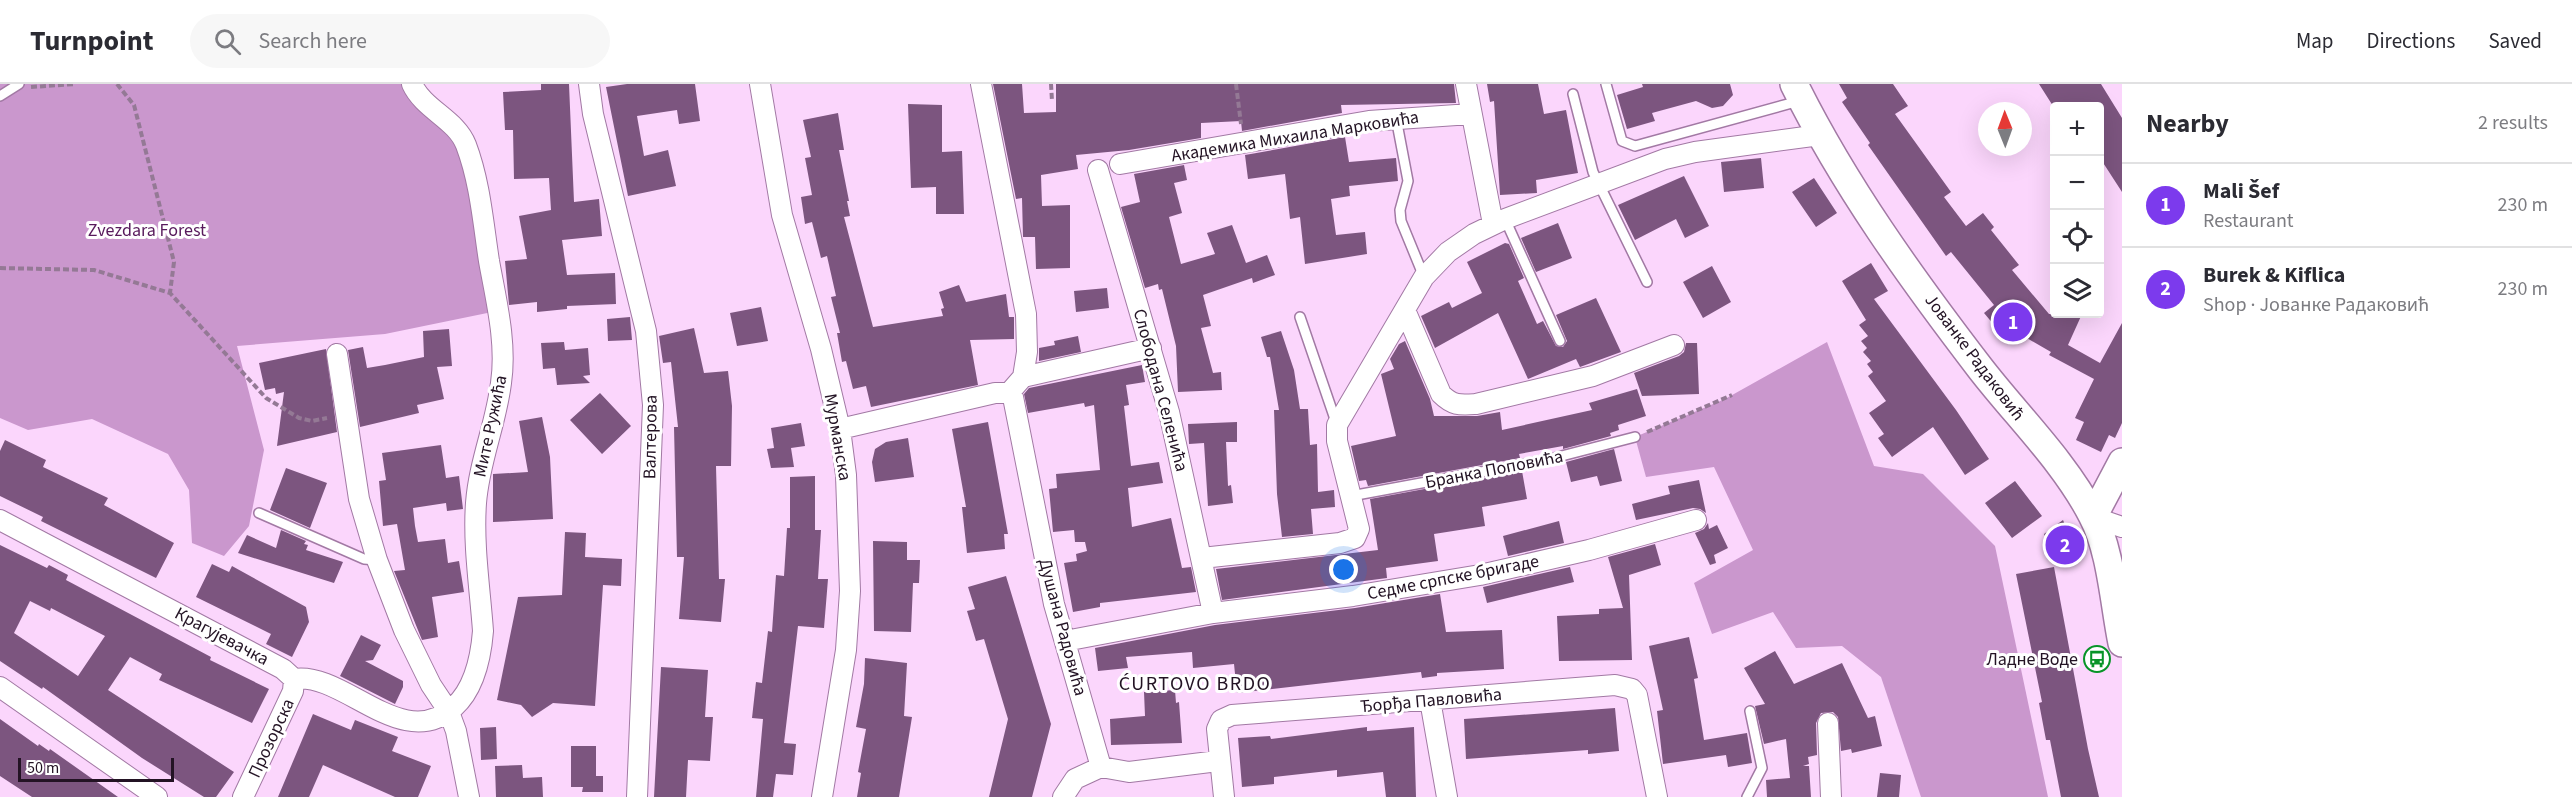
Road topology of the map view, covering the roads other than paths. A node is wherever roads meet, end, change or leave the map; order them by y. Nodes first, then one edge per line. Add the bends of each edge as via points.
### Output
1 (412, 84) edge
2 (589, 84) edge
3 (760, 84) edge
4 (981, 84) edge
5 (1466, 84) edge
6 (1606, 84) edge
7 (16, 86) edge
8 (1798, 92) edge
9 (1573, 94) dead end
10 (0, 96) edge
11 (1471, 114) junction
12 (1396, 118) junction
13 (1820, 135) junction
14 (1120, 164) dead end
15 (1098, 170) dead end
16 (1599, 184) junction
17 (1499, 222) junction
18 (1424, 277) junction
19 (1647, 282) dead end
20 (1405, 310) junction
21 (1300, 317) dead end
22 (1560, 341) dead end
23 (1674, 345) dead end
24 (1151, 348) junction
25 (337, 354) dead end
26 (1023, 377) junction
27 (1009, 393) junction
28 (1337, 425) junction
29 (840, 429) junction
30 (1635, 437) road end
31 (2122, 462) edge
32 (1351, 496) junction
33 (259, 513) dead end
34 (2093, 517) junction
35 (0, 520) edge
36 (1696, 520) dead end
37 (2122, 527) edge
38 (1202, 558) junction
39 (377, 560) junction
40 (1213, 613) junction
41 (1065, 641) junction
42 (2122, 643) edge
43 (294, 679) junction
44 (0, 687) edge
45 (1430, 700) junction
46 (1750, 711) dead end
47 (448, 712) junction
48 (1828, 723) dead end
49 (1218, 761) junction
50 (1101, 766) junction
51 (157, 797) edge
52 (243, 797) edge
53 (468, 797) edge
54 (637, 797) edge
55 (822, 797) edge
56 (1063, 797) edge
57 (1224, 797) edge
58 (1447, 797) edge
59 (1657, 797) edge
60 (1747, 797) edge
61 (1831, 797) edge

1 - 47 street, Мите Ружића via 425,103 460,134 469,156 480,200 502,361 501,384 476,506 481,648 465,692
2 - 54 street, Валтерова via 646,331 653,405
3 - 29 street, Мурманска via 782,215
4 - 26 street via 1026,314
5 - 11 street
6 - 8 lane via 1622,141 1635,146
7 - 10 lane
8 - 13 main road, Јованке Радаковић
9 - 16 lane
11 - 12 street, Академика Михаила Марковића
11 - 17 street
12 - 14 street, Академика Михаила Марковића
12 - 18 lane via 1408,181 1401,221
13 - 16 street via 1685,153
13 - 34 main road, Јованке Радаковић via 1884,236
15 - 24 street, Слободана Селенића
16 - 17 street
16 - 19 lane
17 - 18 street via 1461,242
17 - 22 lane
18 - 20 street
20 - 23 street via 1442,394 1451,404 1476,404 1593,376
20 - 28 street
21 - 28 lane
24 - 26 street
24 - 38 street, Слободана Селенића
25 - 39 street via 359,499
26 - 27 street
27 - 29 street
27 - 41 street, Душана Радовића via 1013,397 1048,579
28 - 32 street via 1337,441
29 - 55 street, Мурманска via 849,518 850,591 846,650
30 - 32 lane, Бранка Поповића via 1546,460
31 - 34 main road
32 - 38 street via 1359,529 1355,538 1340,543
33 - 39 lane via 364,559
34 - 37 street
34 - 42 main road, Јованке Радаковић
35 - 43 street, Крагујевачка via 283,669
36 - 40 street, Седме српске бригаде via 1480,575
38 - 40 street, Слободана Селенића
39 - 47 street via 404,630
40 - 41 street, Седме српске бригаде
41 - 50 street, Душана Радовића
43 - 47 street, Крагујевачка via 313,679 405,720 431,720
43 - 52 street, Прозорска via 293,691
44 - 51 street
45 - 49 street, Ђорђа Павловића via 1232,715 1221,720 1217,729
45 - 58 street
45 - 59 street, Ђорђа Павловића via 1615,685 1632,689 1637,695
46 - 60 lane via 1762,768
47 - 53 street via 456,731
48 - 61 street
49 - 50 street via 1129,772
49 - 57 street
50 - 56 street via 1075,779

